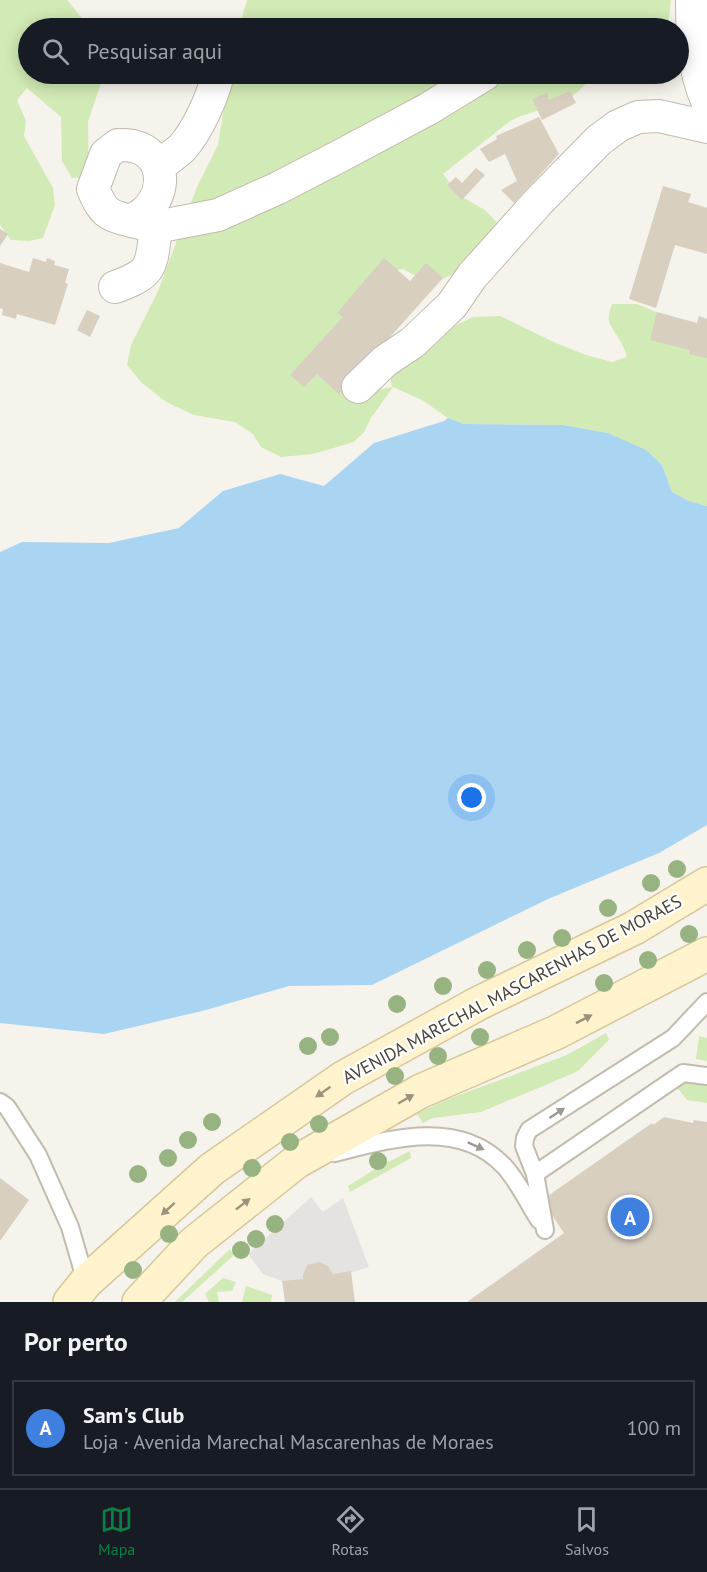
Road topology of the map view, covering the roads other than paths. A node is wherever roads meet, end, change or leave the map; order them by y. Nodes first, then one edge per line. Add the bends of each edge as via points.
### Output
1 (692, 0) edge
2 (695, 82) edge
3 (216, 84) edge
4 (469, 84) edge
5 (707, 127) edge
6 (159, 166) junction
7 (144, 224) junction
8 (115, 287) dead end
9 (358, 387) dead end
10 (707, 884) edge
11 (707, 954) edge
12 (707, 1002) edge
13 (707, 1076) edge
14 (0, 1102) edge
15 (296, 1162) junction
16 (535, 1174) junction
17 (78, 1292) edge
18 (139, 1302) edge

1 - 2 street
3 - 6 street via 183,147
4 - 7 street via 278,188 218,215
5 - 9 street via 659,116 638,117 599,140 478,269 445,312
6 - 7 street via 161,182
6 - 7 street via 149,154 134,146 118,145 106,154 93,189 102,209 114,218
7 - 8 street via 151,265 136,279
10 -> 17 main road, AVENIDA MARECHAL MASCARENHAS DE MORAES via 634,928 479,1003 343,1078 212,1169
15 -> 11 main road via 421,1091 557,1032
16 -> 12 lane via 524,1146 530,1130 673,1038
13 - 16 lane via 683,1073
14 - 17 lane via 38,1155 69,1227
15 -> 16 lane via 395,1138 461,1139 488,1151 506,1168 545,1230
18 -> 15 main road via 194,1243

